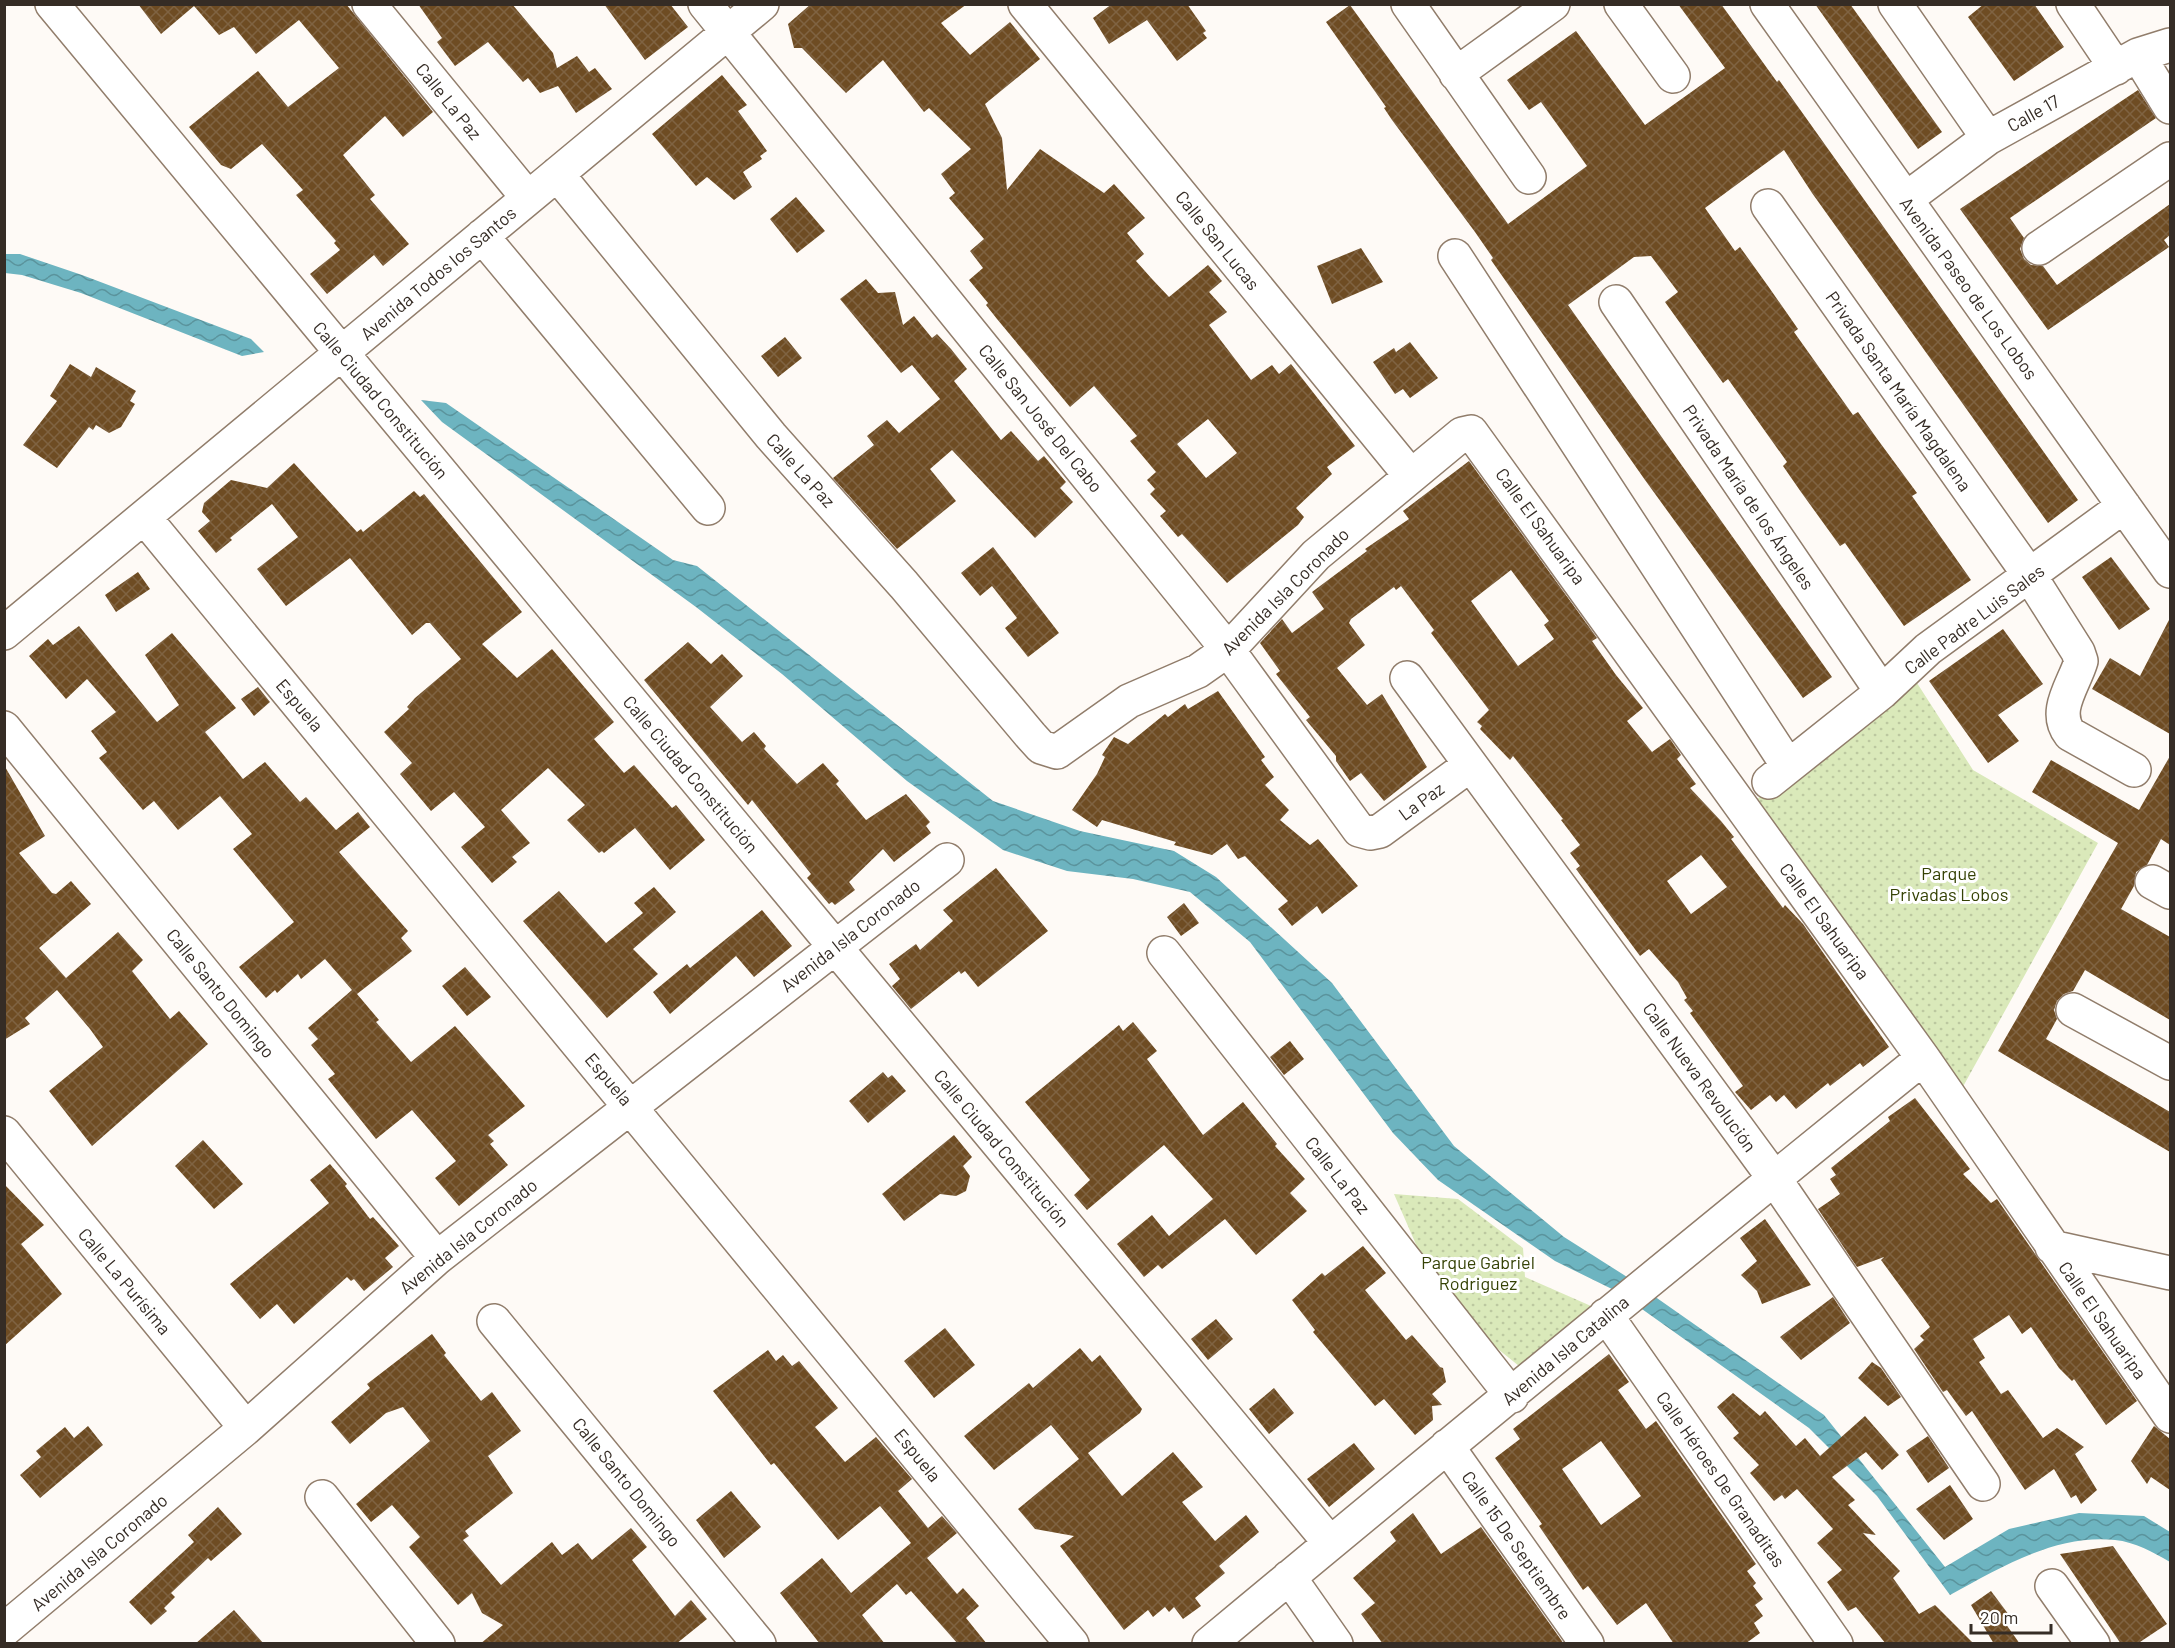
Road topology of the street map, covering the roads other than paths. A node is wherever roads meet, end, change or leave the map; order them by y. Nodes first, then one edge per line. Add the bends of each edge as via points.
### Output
1 (52, 4) edge
2 (369, 4) edge
3 (705, 4) edge
4 (762, 4) edge
5 (1025, 4) edge
6 (1408, 4) edge
7 (1553, 4) edge
8 (1621, 4) edge
9 (1767, 4) edge
10 (1895, 4) edge
11 (2073, 4) edge
12 (728, 32) junction
13 (2170, 45) edge
14 (2127, 62) junction
15 (1456, 74) junction
16 (1673, 76) dead end
17 (2170, 107) edge
18 (1988, 138) junction
19 (2170, 159) edge
20 (557, 174) junction
21 (1529, 177) dead end
22 (528, 198) junction
23 (1906, 199) junction
24 (1768, 206) dead end
25 (482, 236) junction
26 (2039, 248) dead end
27 (1455, 256) dead end
28 (1616, 302) dead end
29 (342, 353) junction
30 (1471, 432) joint
31 (1410, 475) junction
32 (2124, 506) junction
33 (708, 508) dead end
34 (144, 517) junction
35 (2170, 571) edge
36 (2030, 576) junction
37 (4, 633) edge
38 (1228, 650) junction
39 (1407, 678) dead end
40 (1882, 692) junction
41 (4, 728) edge
42 (1057, 752) joint
43 (1470, 765) junction
44 (2134, 770) dead end
45 (1370, 833) joint
46 (946, 860) dead end
47 (835, 946) junction
48 (1164, 953) dead end
49 (2073, 1010) dead end
50 (1923, 1058) junction
51 (2170, 1064) edge
52 (631, 1105) junction
53 (4, 1133) edge
54 (1774, 1178) junction
55 (2052, 1247) junction
56 (437, 1258) junction
57 (2170, 1273) edge
58 (1611, 1311) junction
59 (494, 1321) dead end
60 (1512, 1396) junction
61 (2170, 1416) edge
62 (246, 1428) junction
63 (1447, 1446) junction
64 (1983, 1484) dead end
65 (322, 1497) dead end
66 (1330, 1543) junction
67 (1289, 1577) junction
68 (2052, 1586) dead end
69 (4, 1630) edge
70 (438, 1644) edge
71 (759, 1644) edge
72 (1072, 1644) edge
73 (1209, 1644) edge
74 (1336, 1644) edge
75 (1587, 1644) edge
76 (1836, 1644) edge
77 (2093, 1644) edge

1 - 29 street, Calle Ciudad Constitución
2 - 22 street, Calle La Paz
3 - 12 street, Calle San José Del Cabo
4 - 12 street, Avenida Todos los Santos
5 - 31 street, Calle San Lucas
6 - 15 street
7 - 15 street
8 - 16 street
9 - 23 street, Avenida Paseo de Los Lobos
10 - 18 street
11 - 14 street
12 - 20 street, Avenida Todos los Santos
12 - 38 street, Calle San José Del Cabo
13 - 14 street, Calle 17
14 - 17 street
14 - 18 street, Calle 17
15 - 21 street
18 - 23 street, Calle 17
19 - 26 street
20 - 22 street, Avenida Todos los Santos
20 - 42 street, Calle La Paz via 771,436 1041,747
22 - 25 street, Avenida Todos los Santos
23 - 32 street, Avenida Paseo de Los Lobos
24 - 36 street, Privada Santa María Magdalena
25 - 29 street, Avenida Todos los Santos
25 - 33 street
27 - 40 street, Calle Padre Luis Sales via 1779,774
28 - 40 street, Privada María de los Ángeles
29 - 34 street, Avenida Todos los Santos
29 - 47 street, Calle Ciudad Constitución
30 - 31 street, Avenida Isla Coronado via 1462,434
30 - 50 street, Calle El Sahuaripa
31 - 38 street, Avenida Isla Coronado via 1316,555
32 - 35 street, Avenida Paseo de Los Lobos
32 - 36 street, Calle Padre Luis Sales
34 - 37 street, Avenida Todos los Santos
34 - 52 street, Espuela
36 - 40 street, Calle Padre Luis Sales via 1928,649
36 - 44 street, Privada Santa María Magdalena via 2081,661 2061,714 2063,726 2070,734
38 - 42 street, Avenida Isla Coronado via 1198,671 1129,701
38 - 45 street, Calle San José Del Cabo via 1359,830
39 - 43 street, Calle Nueva Revolución
41 - 56 street, Calle Santo Domingo
43 - 45 street, La Paz via 1380,831
43 - 54 street, Calle Nueva Revolución
46 - 47 street, Avenida Isla Coronado
47 - 52 street, Avenida Isla Coronado
47 - 66 street, Calle Ciudad Constitución
48 - 60 street, Calle La Paz
49 - 51 street
50 - 54 street, Avenida Isla Catalina
50 - 55 street, Calle El Sahuaripa
52 - 56 street, Avenida Isla Coronado
52 - 72 street, Espuela
53 - 62 street, Calle La Purísima
54 - 58 street, Avenida Isla Catalina
54 - 64 street, Calle Nueva Revolución
55 - 57 street
55 - 61 street, Calle El Sahuaripa
56 - 62 street, Avenida Isla Coronado
58 - 60 street, Avenida Isla Catalina
58 - 76 street, Calle Héroes De Granaditas
59 - 71 street, Calle Santo Domingo
60 - 63 street, Avenida Isla Catalina
62 - 69 street, Avenida Isla Coronado
63 - 66 street, Avenida Isla Catalina
63 - 75 street, Calle 15 De Septiembre
65 - 70 street
66 - 67 street, Avenida Isla Catalina
67 - 73 street, Avenida Isla Catalina
67 - 74 street
68 - 77 street

